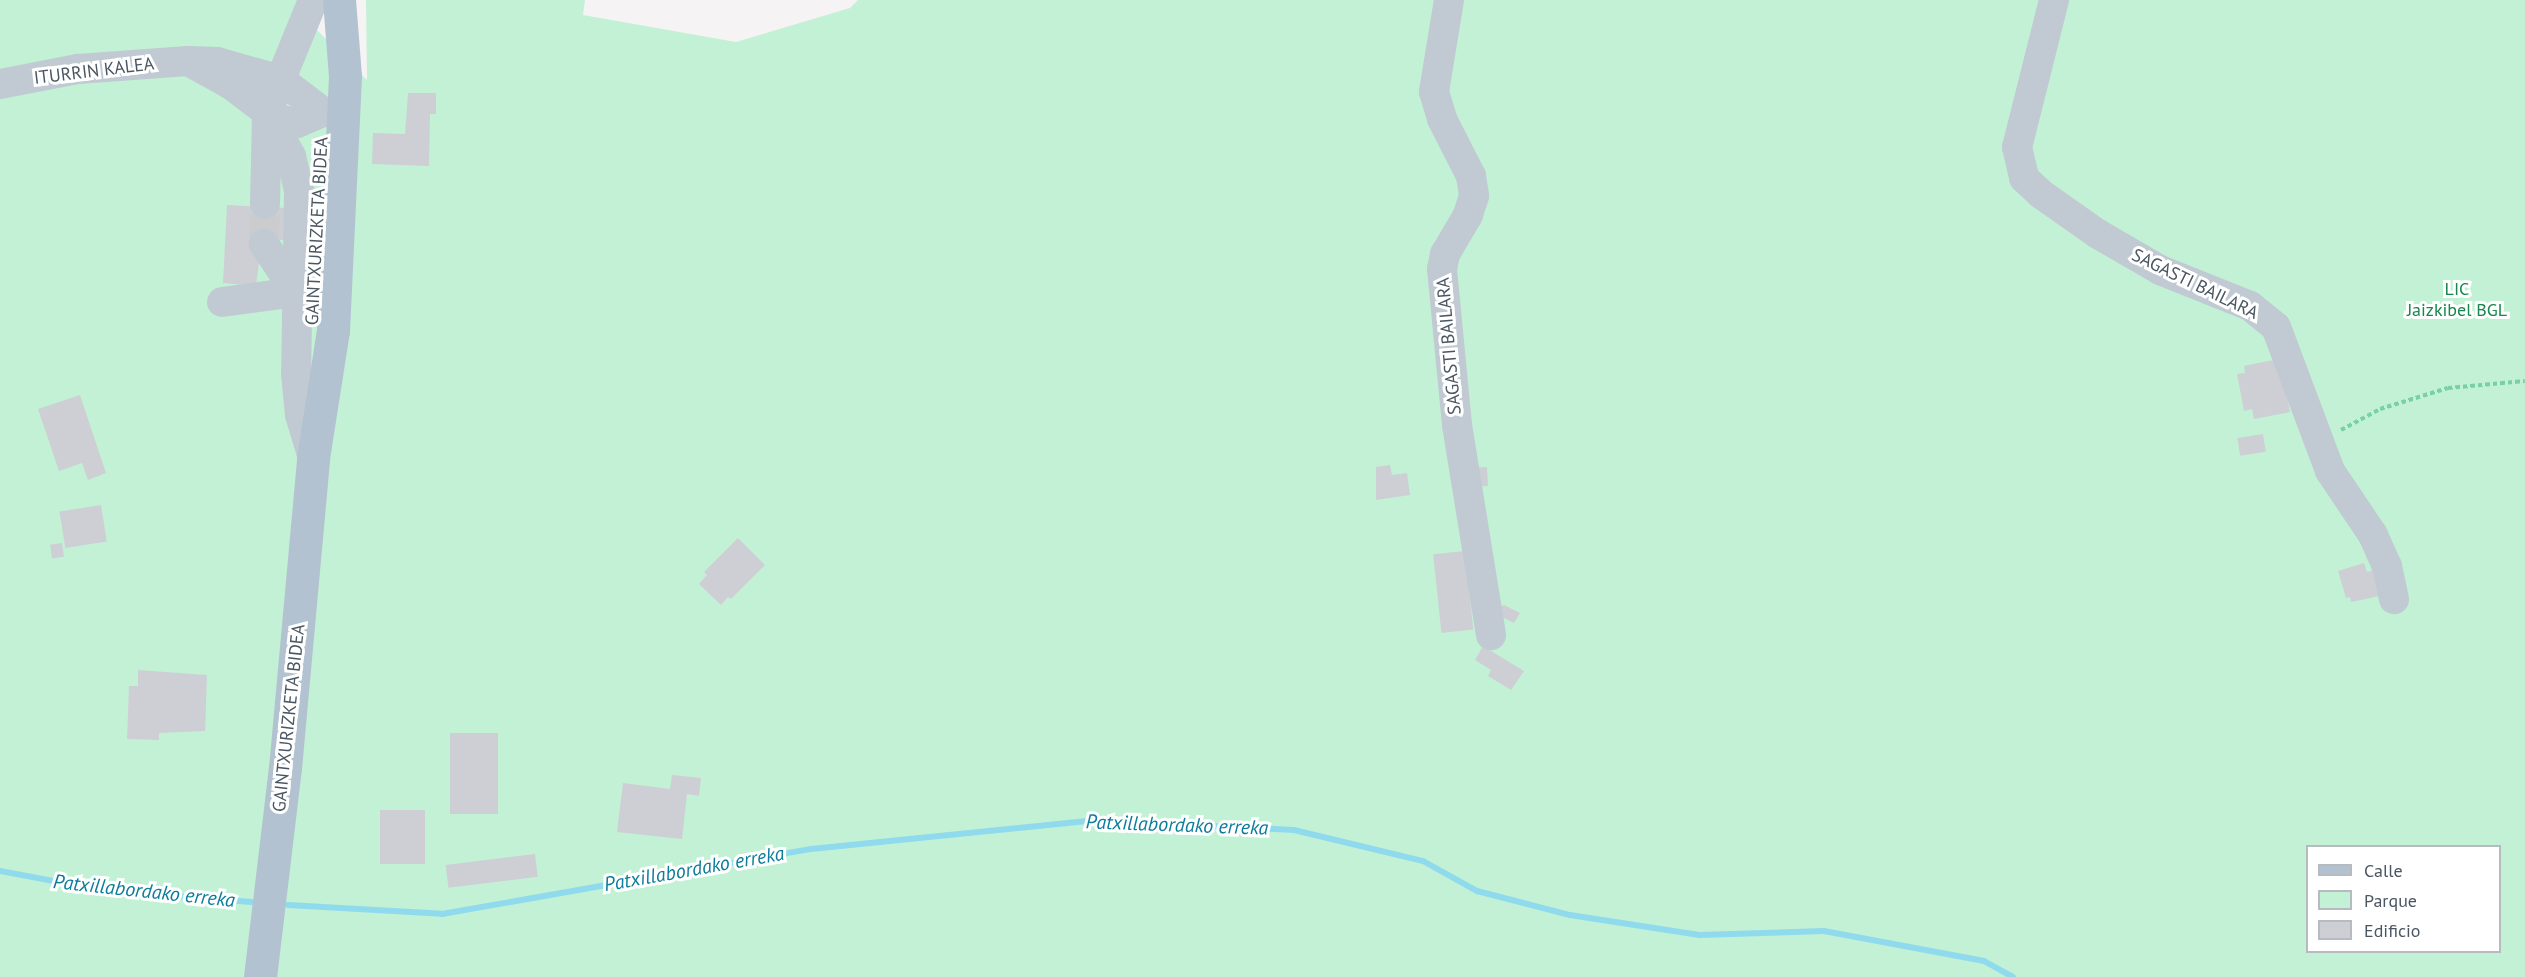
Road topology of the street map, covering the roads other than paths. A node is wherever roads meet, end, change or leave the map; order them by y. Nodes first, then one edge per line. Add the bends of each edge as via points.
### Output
1 (313, 0) edge
2 (326, 0) edge
3 (339, 0) edge
4 (1449, 0) edge
5 (2054, 0) edge
6 (303, 29) junction
7 (188, 61) junction
8 (217, 62) junction
9 (345, 76) junction
10 (281, 80) junction
11 (0, 84) edge
12 (323, 112) junction
13 (267, 113) junction
14 (265, 204) tunnel mouth
15 (338, 223) junction
16 (264, 244) tunnel mouth
17 (296, 292) junction
18 (222, 302) dead end
19 (313, 458) junction
20 (2394, 599) dead end
21 (1491, 635) dead end
22 (260, 977) edge

1 - 6 street
2 - 12 main road, GAINTXURIZKETA BIDEA
3 - 9 main road, GAINTXURIZKETA BIDEA
4 - 21 street, SAGASTI BAILARA via 1434,92 1442,118 1471,176 1474,196 1442,268 1456,425
5 - 20 street, SAGASTI BAILARA via 2017,147 2024,178 2098,234 2160,270 2250,306 2276,327 2330,471 2373,535 2388,566
6 - 8 street, ITURRIN KALEA via 265,54
6 - 10 street
7 - 8 street, ITURRIN KALEA
7 - 11 street, ITURRIN KALEA via 78,69
7 - 13 street via 230,84
8 - 10 street, ITURRIN KALEA
9 - 12 main road, GAINTXURIZKETA BIDEA
9 - 15 main road, GAINTXURIZKETA BIDEA
10 - 12 street, ITURRIN KALEA
10 - 13 street
12 - 13 street via 297,123
12 - 15 main road, GAINTXURIZKETA BIDEA via 332,133 330,193
12 - 19 main road, GAINTXURIZKETA BIDEA via 311,373
13 - 14 street
13 - 17 street via 284,141 297,182
15 - 19 main road, GAINTXURIZKETA BIDEA via 333,331
16 - 17 street
17 - 18 street
17 - 19 street via 298,394
19 - 22 main road, GAINTXURIZKETA BIDEA via 285,768

